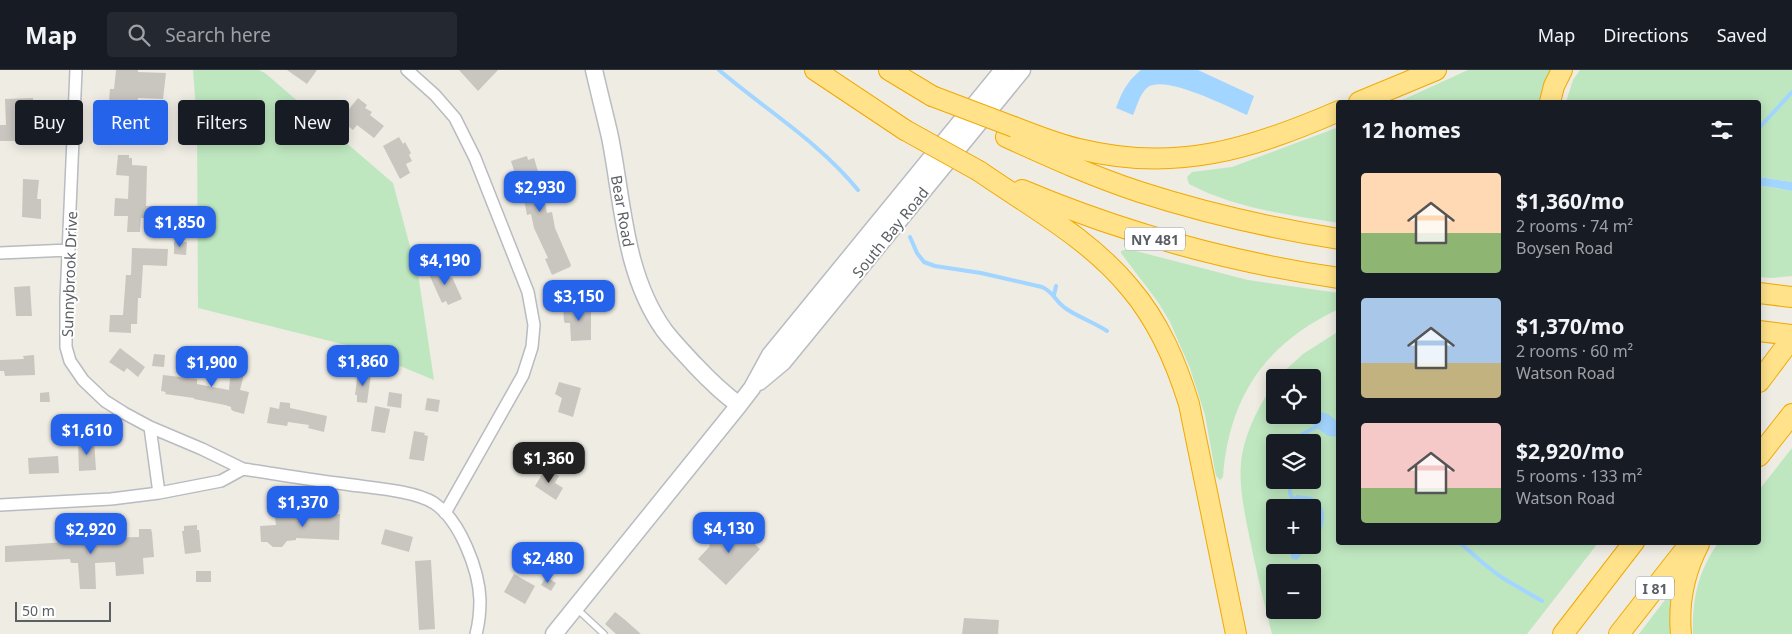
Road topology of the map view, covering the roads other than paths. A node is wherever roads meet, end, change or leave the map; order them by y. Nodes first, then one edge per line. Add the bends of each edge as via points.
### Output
1 (76, 70) edge
2 (407, 70) edge
3 (594, 70) edge
4 (815, 70) edge
5 (889, 70) edge
6 (1003, 70) edge
7 (1022, 70) edge
8 (1436, 70) edge
9 (1562, 70) edge
10 (1364, 100) edge
11 (1550, 100) edge
12 (1336, 112) edge
13 (1010, 132) junction
14 (979, 171) junction
15 (1336, 238) edge
16 (69, 250) junction
17 (0, 254) edge
18 (1336, 277) edge
19 (1761, 293) edge
20 (1792, 298) edge
21 (1761, 331) edge
22 (1792, 337) edge
23 (1761, 379) edge
24 (752, 388) junction
25 (739, 405) junction
26 (1792, 414) edge
27 (150, 427) junction
28 (1761, 453) edge
29 (243, 469) junction
30 (159, 493) junction
31 (0, 505) edge
32 (445, 513) junction
33 (1632, 545) edge
34 (1689, 545) edge
35 (1698, 545) edge
36 (575, 607) junction
37 (476, 634) edge
38 (554, 634) edge
39 (604, 634) edge
40 (1236, 634) edge
41 (1563, 634) edge
42 (1620, 634) edge
43 (1681, 634) edge

1 - 16 street, Sunnybrook Drive
2 - 32 street via 436,95 455,118 467,142 528,292 534,325 532,347 523,376
3 - 25 street, Bear Road via 610,137 625,230 634,268 650,307 678,347 721,392
4 - 14 highway, NY 481, bridge via 905,130
5 - 13 highway, NY 481, bridge via 932,96
6 - 24 street, South Bay Road via 770,355
7 - 24 street, South Bay Road via 783,362
8 - 10 highway
9 - 11 highway
12 - 13 highway via 1256,143 1213,154 1175,158 1136,158 1099,153
13 - 15 highway, NY 481 via 1093,175 1181,205 1271,227
14 - 18 highway, NY 481 via 1062,207 1151,238 1241,260
14 - 40 highway via 1071,234 1107,263 1131,289 1160,332 1189,404
16 - 17 street
16 - 27 street, Sunnybrook Drive via 66,347 70,361 83,380 105,401
19 - 20 highway
21 - 22 highway
22 - 23 highway
24 - 25 street, South Bay Road
25 - 36 street, South Bay Road
26 - 28 highway
27 - 29 street, Sunnybrook Drive
27 - 30 street
29 - 30 street via 221,481
29 - 32 street, Sunnybrook Drive via 422,497
30 - 31 street
32 - 37 street, Sunnybrook Drive via 461,534 473,564 480,599
33 - 41 highway
34 - 42 highway, I 81
35 - 43 highway via 1685,577
36 - 38 street, South Bay Road
36 - 39 lane

